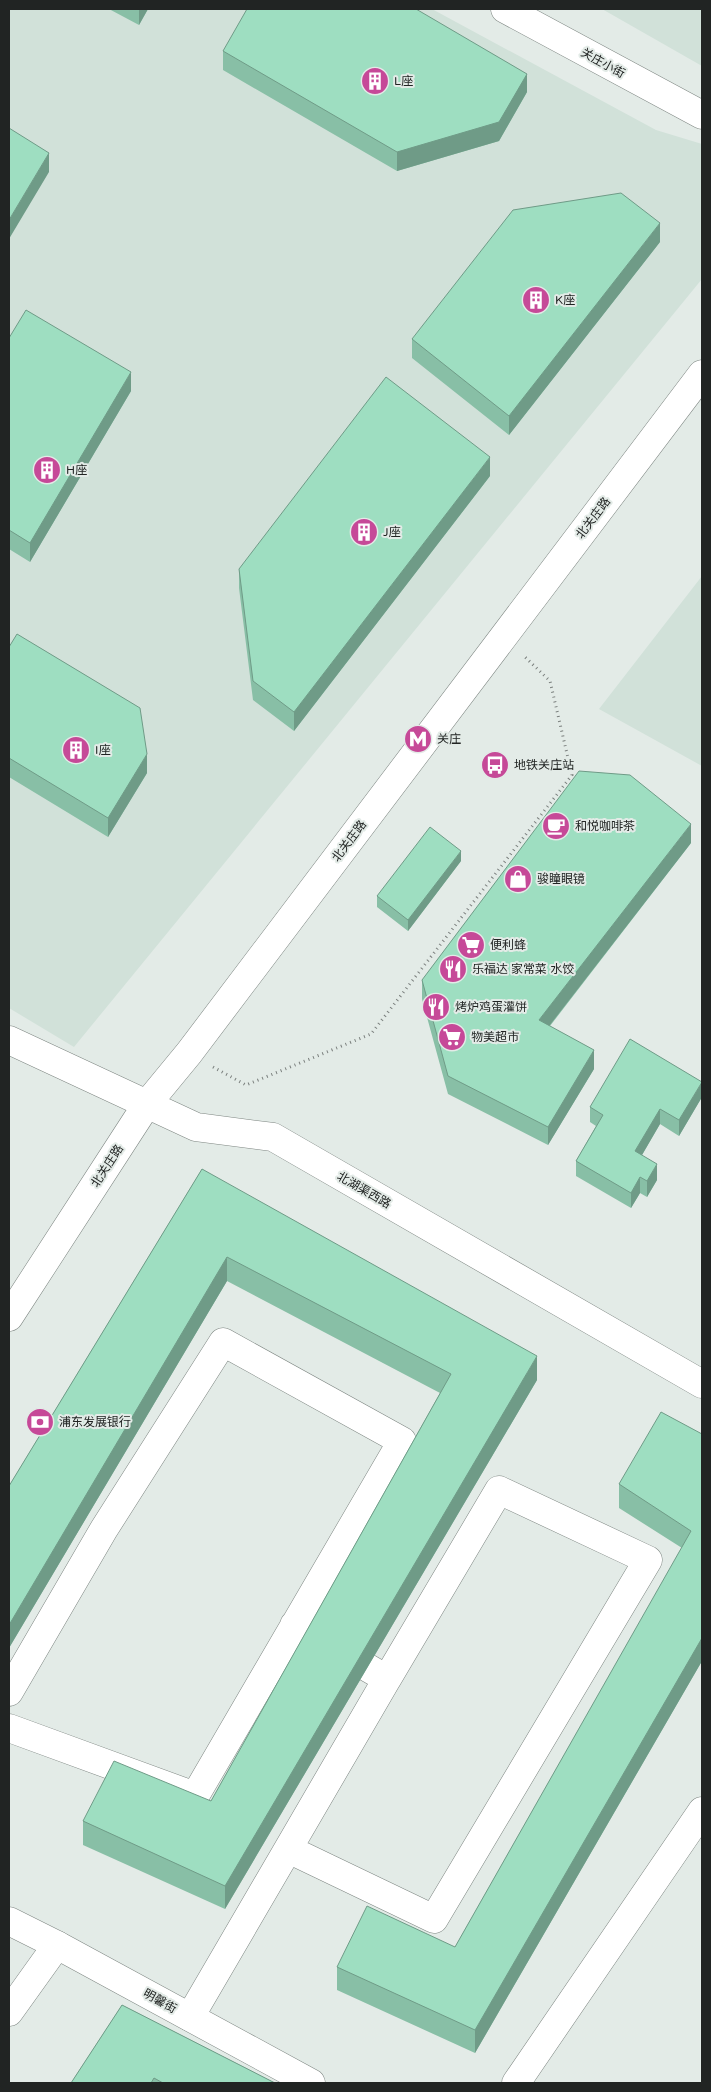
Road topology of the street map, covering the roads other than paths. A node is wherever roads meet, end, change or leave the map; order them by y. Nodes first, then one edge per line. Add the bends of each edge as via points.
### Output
1 (504, 9) edge
2 (702, 115) edge
3 (702, 374) edge
4 (9, 1040) edge
5 (148, 1104) junction
6 (9, 1317) edge
7 (702, 1384) edge
8 (78, 1516) edge
9 (104, 1530) junction
10 (294, 1625) junction
11 (387, 1679) junction
12 (9, 1692) edge
13 (9, 1728) edge
14 (702, 1811) edge
15 (288, 1849) junction
16 (9, 1921) edge
17 (57, 1945) junction
18 (9, 2012) edge
19 (190, 2017) junction
20 (311, 2083) edge
21 (516, 2083) edge

1 - 2 street, 关庄小街
3 - 5 street, 北关庄路
4 - 5 street, 北湖渠西路
5 - 6 street, 北关庄路
5 - 7 street, 北湖渠西路 via 196,1126 273,1137
8 - 9 street
9 - 10 street via 223,1342 402,1441
9 - 12 street
10 - 11 street
10 - 13 street via 195,1796
11 - 15 street
11 - 15 street via 499,1490 648,1560 434,1920
14 - 21 street
15 - 19 street
16 - 17 street, 明馨街
17 - 18 street
17 - 19 street, 明馨街
19 - 20 street, 明馨街

